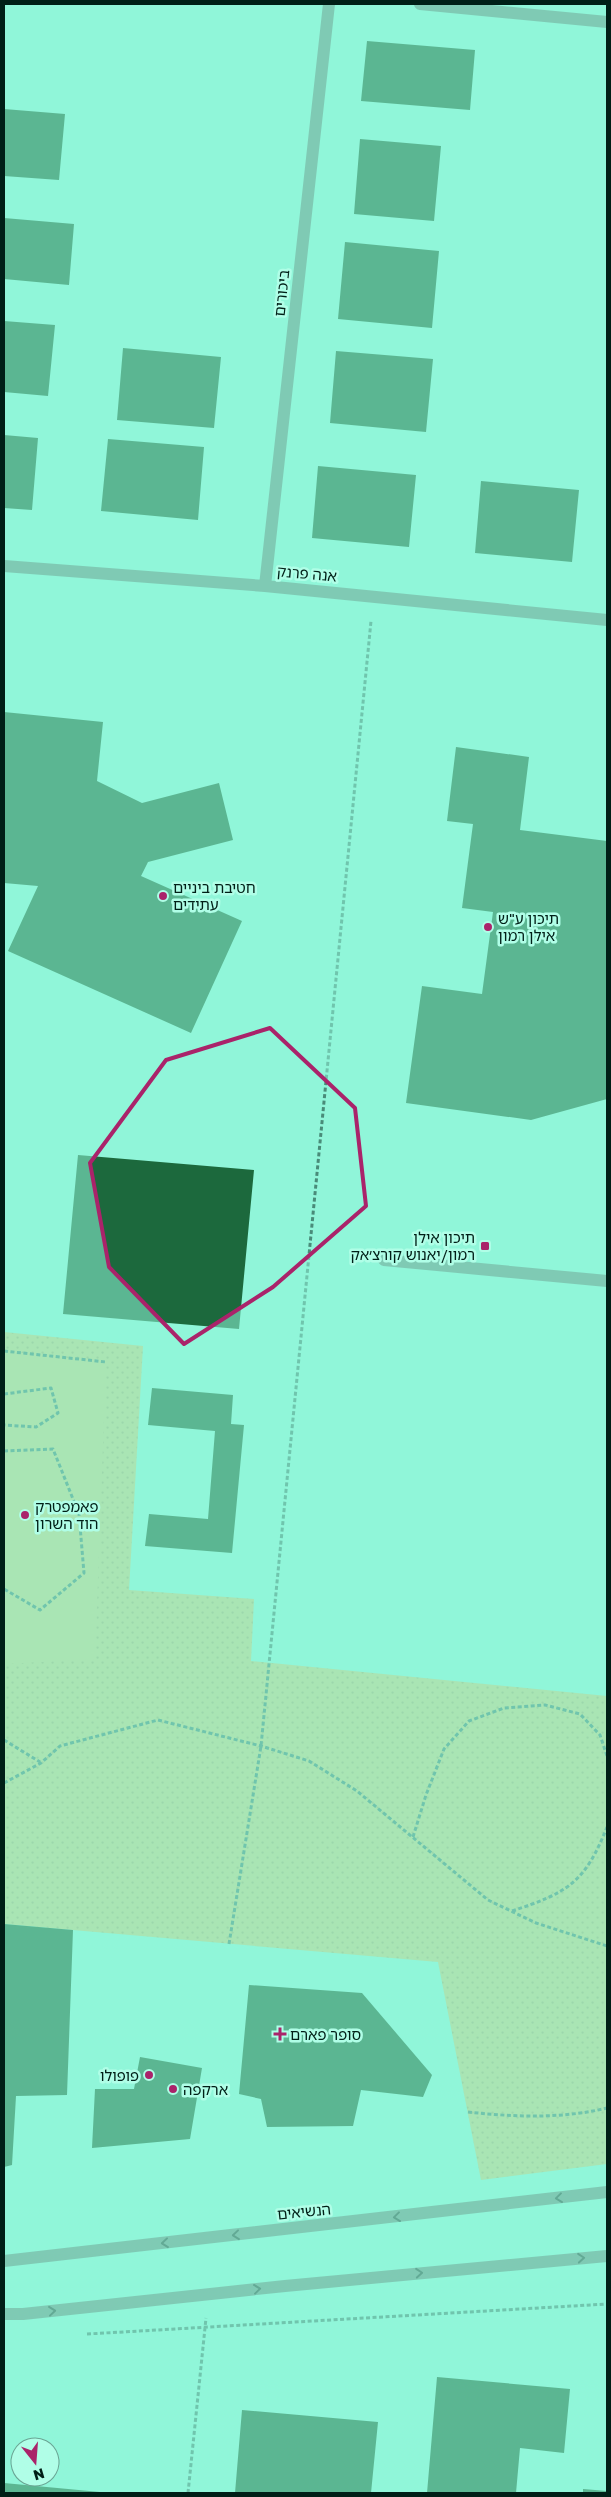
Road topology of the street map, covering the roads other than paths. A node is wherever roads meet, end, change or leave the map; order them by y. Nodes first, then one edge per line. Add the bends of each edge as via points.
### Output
1 (329, 4) edge
2 (420, 4) edge
3 (607, 22) edge
4 (4, 566) edge
5 (265, 586) junction
6 (607, 620) edge
7 (384, 1260) dead end
8 (607, 1281) edge
9 (607, 2192) edge
10 (607, 2256) edge
11 (4, 2262) edge
12 (4, 2314) edge

1 - 5 street, ביכורים
2 - 3 street
4 - 5 street, אנה פרנק
5 - 6 street, אנה פרנק
7 - 8 street
9 -> 11 street, הנשיאים
12 -> 10 street

